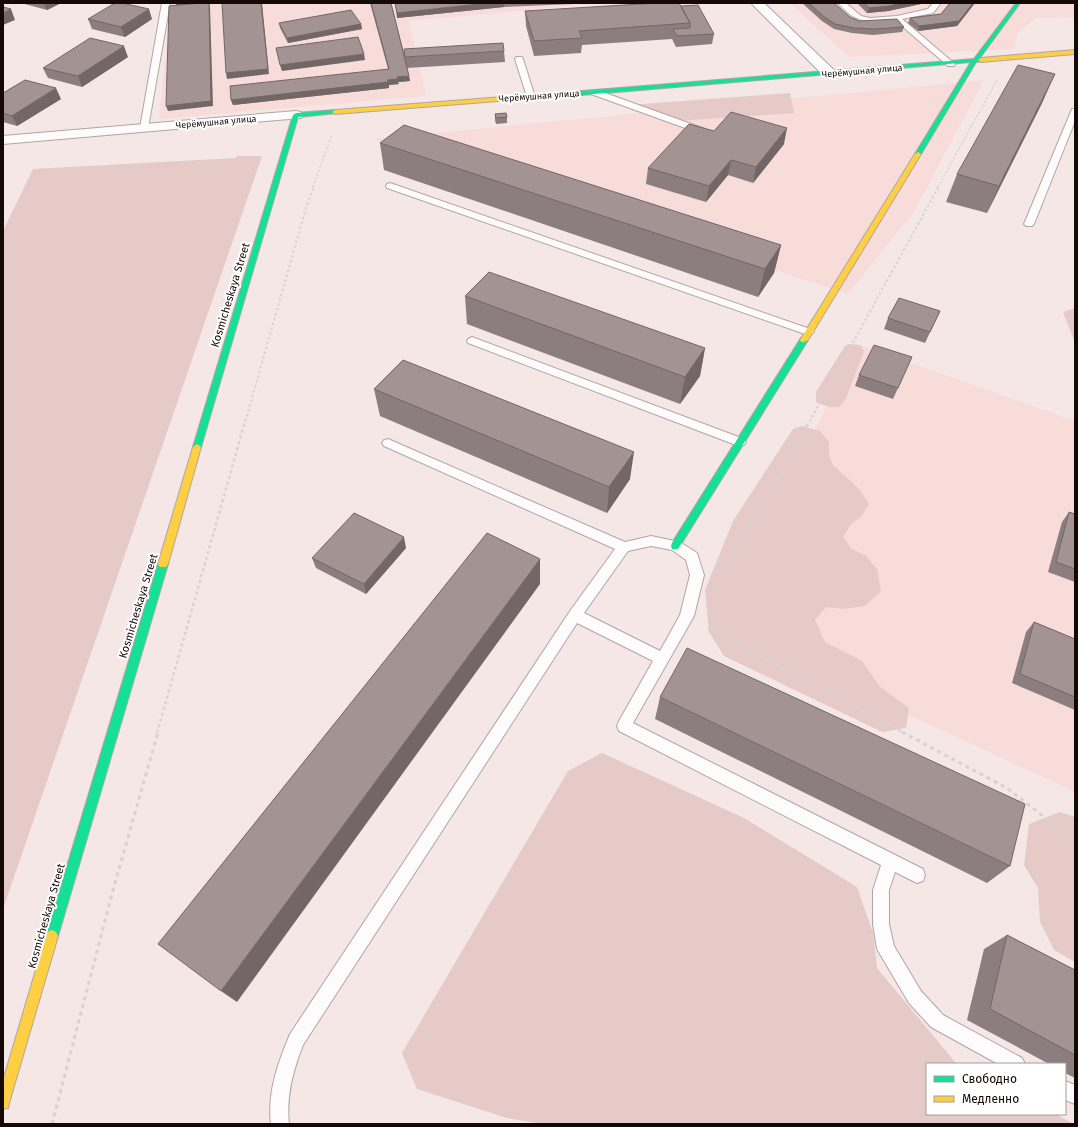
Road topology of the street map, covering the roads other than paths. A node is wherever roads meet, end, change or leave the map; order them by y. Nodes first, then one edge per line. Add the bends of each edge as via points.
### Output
1 (166, 3) edge
2 (757, 3) edge
3 (842, 3) edge
4 (937, 3) edge
5 (1018, 3) edge
6 (897, 18) junction
7 (1075, 52) edge
8 (519, 59) dead end
9 (974, 62) junction
10 (951, 64) junction
11 (830, 74) junction
12 (594, 92) junction
13 (530, 97) junction
14 (1075, 111) edge
15 (296, 115) junction
16 (144, 128) junction
17 (702, 131) edge
18 (3, 140) edge
19 (390, 186) edge
20 (1029, 224) dead end
21 (810, 332) junction
22 (472, 341) dead end
23 (740, 442) junction
24 (388, 443) dead end
25 (675, 546) junction
26 (624, 547) junction
27 (575, 615) junction
28 (662, 659) junction
29 (890, 861) junction
30 (917, 874) dead end
31 (1014, 1063) edge
32 (1066, 1090) edge
33 (1075, 1095) edge
34 (3, 1103) edge
35 (280, 1124) edge

1 - 16 lane
2 - 11 street
3 - 6 lane via 859,18
4 - 6 lane via 930,11
5 - 9 street
6 - 10 lane
7 - 9 street, Черёмушная улица
8 - 13 lane
9 - 10 street, Черёмушная улица
9 - 21 street
10 - 11 street, Черёмушная улица
11 - 12 street, Черёмушная улица
12 - 13 street, Черёмушная улица
12 - 17 lane
13 - 15 street, Черёмушная улица
14 - 20 lane
15 - 16 street, Черёмушная улица
15 - 34 street, Kosmicheskaya Street
16 - 18 street, Черёмушная улица
19 - 21 lane
21 - 23 street
22 - 23 lane
23 - 25 street
24 - 26 lane
25 - 26 lane via 651,541
25 - 28 lane via 692,557 697,575 687,616
26 - 27 lane
27 - 28 lane
27 - 35 lane via 296,1040 283,1074
28 - 29 lane via 624,726
29 - 30 lane
29 - 31 lane via 881,890 886,949 915,997 937,1021
32 - 33 lane

